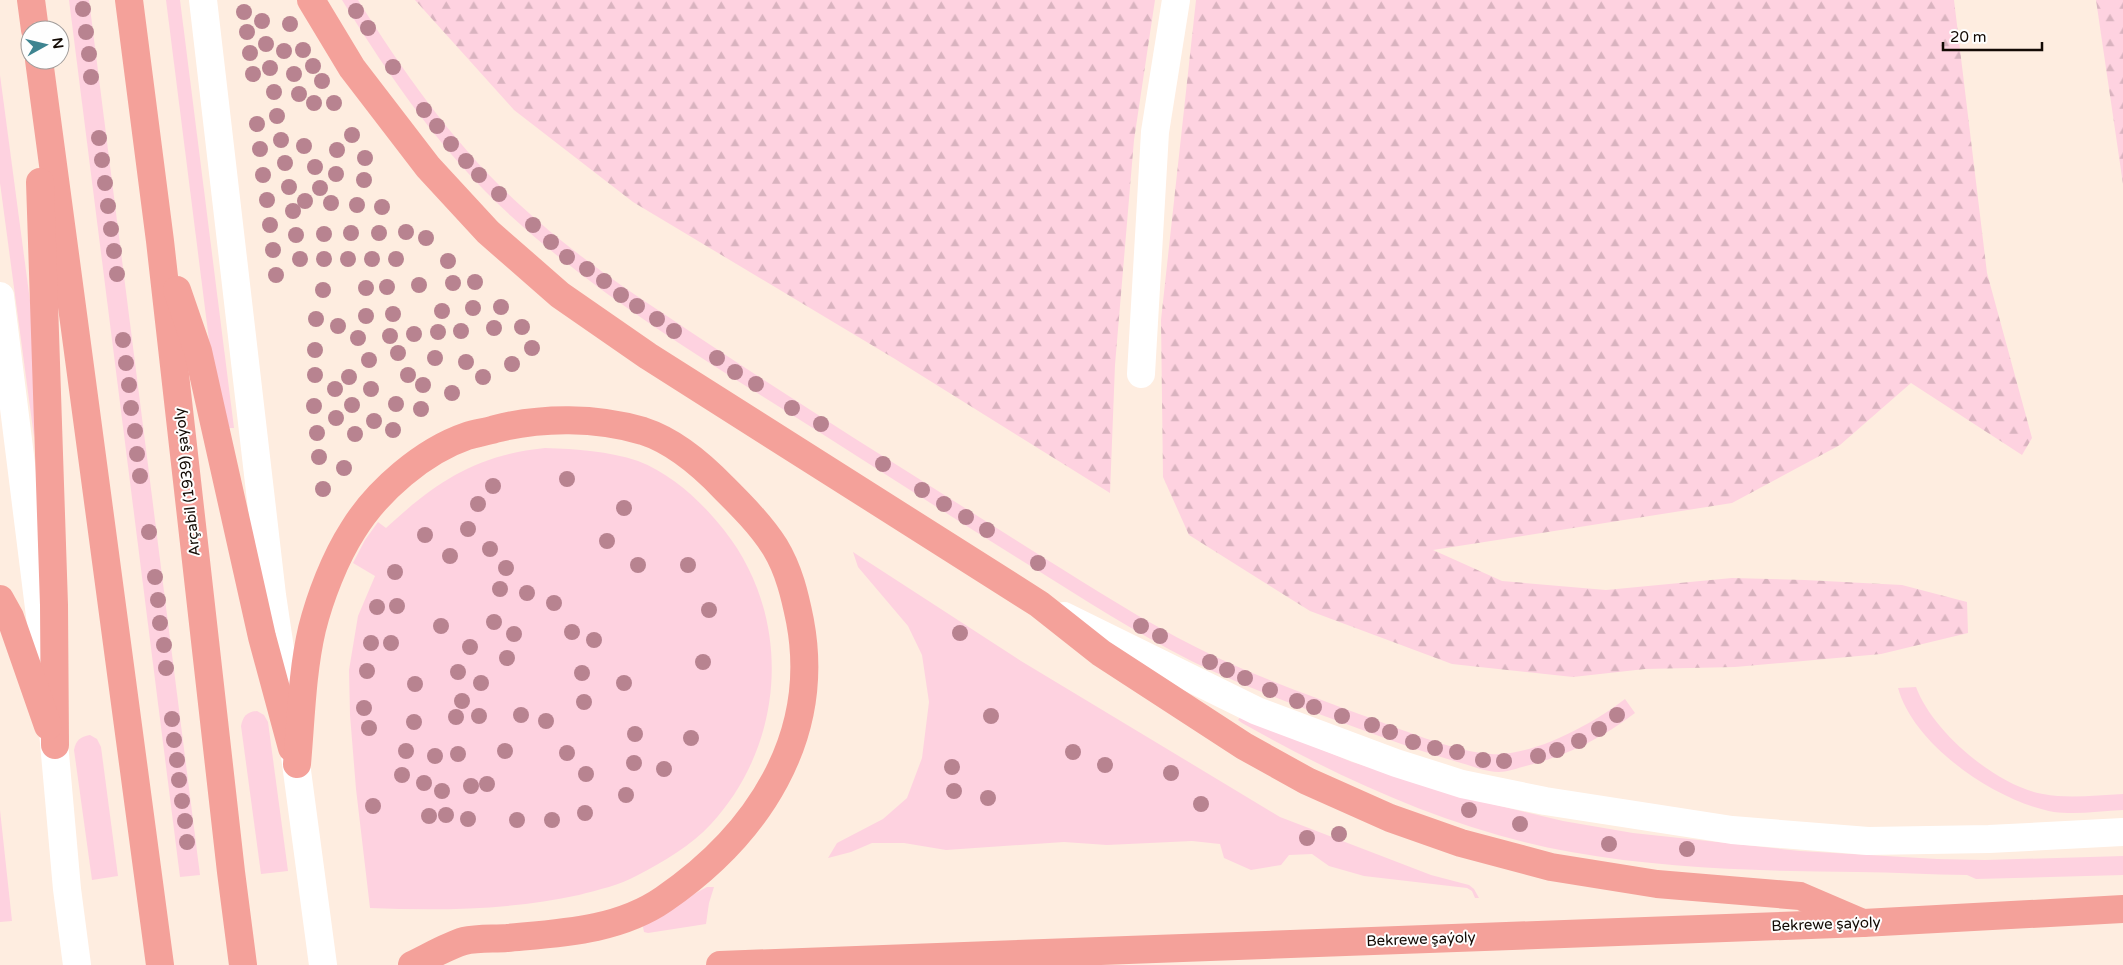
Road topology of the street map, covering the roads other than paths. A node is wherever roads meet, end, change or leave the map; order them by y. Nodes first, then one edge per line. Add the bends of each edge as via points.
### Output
1 (31, 0) edge
2 (129, 0) edge
3 (203, 0) edge
4 (310, 0) edge
5 (1176, 0) edge
6 (34, 20) edge
7 (38, 70) edge
8 (39, 70) edge
9 (160, 240) junction
10 (0, 296) edge
11 (1140, 374) dead end
12 (0, 599) edge
13 (1039, 604) junction
14 (55, 745) junction
15 (297, 764) junction
16 (2123, 832) edge
17 (2123, 909) edge
18 (1863, 923) junction
19 (77, 965) edge
20 (160, 965) edge
21 (244, 965) edge
22 (323, 965) edge
23 (412, 965) edge
24 (720, 965) edge

1 - 6 main road
2 - 9 main road, Arçabil (1939) şaýoly
3 - 15 street via 271,585
4 - 13 main road via 352,68 428,167 488,232 560,294 648,356
5 - 11 street via 1155,132
7 - 14 main road
8 - 20 main road
9 - 15 main road via 198,351 262,637
9 - 21 main road, Arçabil (1939) şaýoly
10 - 14 street
12 - 14 main road via 10,617
13 - 16 street via 1257,711 1462,784 1545,801 1732,830 1868,841
13 - 18 main road via 1100,653 1244,746 1307,781 1390,818 1461,843 1551,867 1656,884 1800,896
14 - 19 street via 66,888
15 - 22 street
15 - 23 main road via 312,628 332,571 353,530 384,489 433,453 465,437 506,426 559,420 604,423 646,432 684,453 717,480 750,514 776,548 794,590 803,634 805,676 798,720 781,771 737,837 704,869 661,902 625,919 586,930 464,941
17 - 18 main road, Bekrewe şaýoly
18 - 24 main road, Bekrewe şaýoly

